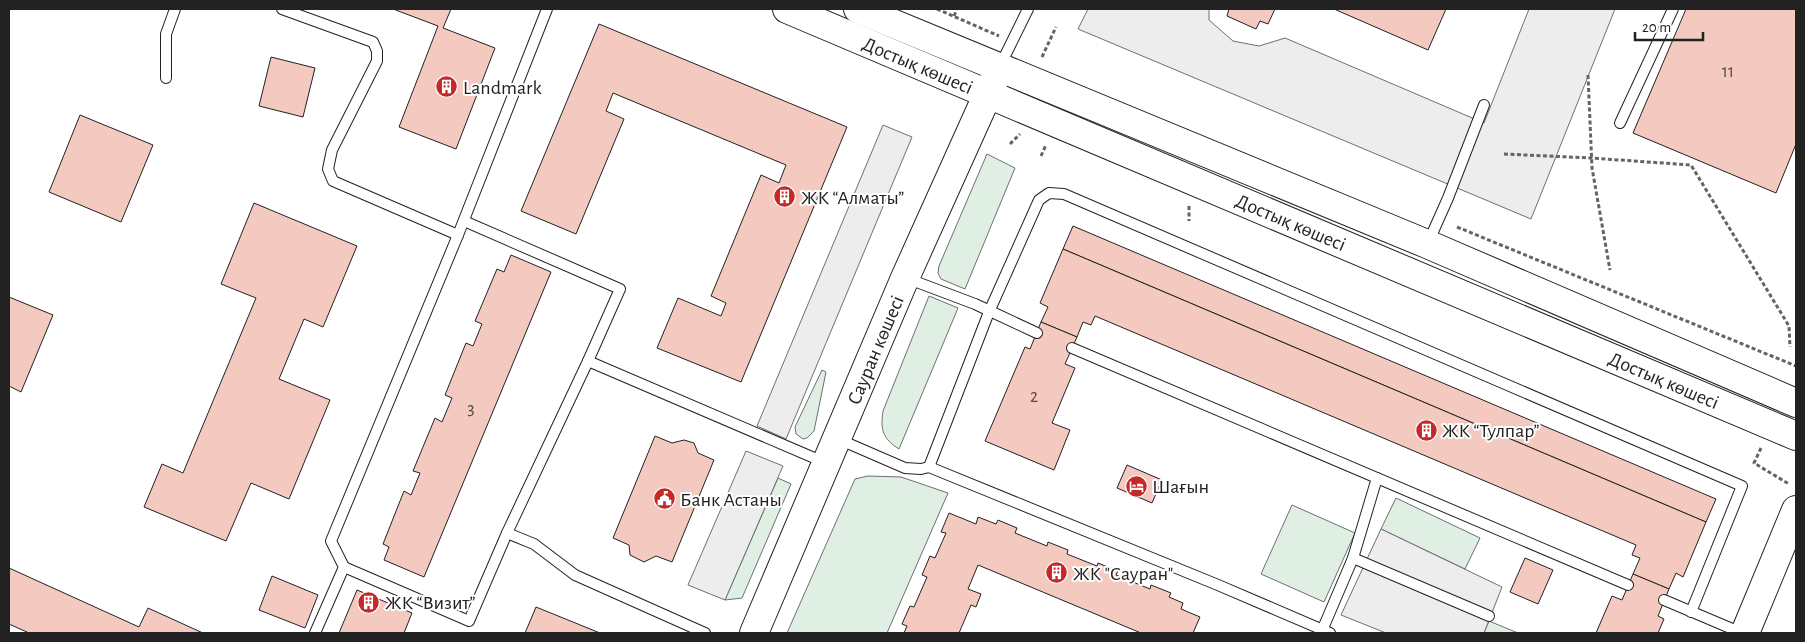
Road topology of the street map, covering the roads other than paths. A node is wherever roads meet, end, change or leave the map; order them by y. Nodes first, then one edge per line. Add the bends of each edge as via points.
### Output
1 (175, 9) edge
2 (282, 9) edge
3 (547, 9) edge
4 (787, 9) edge
5 (858, 9) edge
6 (1028, 9) edge
7 (1672, 9) edge
8 (1000, 67) junction
9 (166, 78) dead end
10 (987, 94) junction
11 (1484, 105) dead end
12 (1620, 123) dead end
13 (464, 220) junction
14 (458, 235) junction
15 (1427, 244) junction
16 (905, 278) junction
17 (989, 312) junction
18 (1037, 333) dead end
19 (1072, 348) dead end
20 (588, 361) junction
21 (1796, 404) edge
22 (1796, 436) edge
23 (832, 451) junction
24 (929, 467) junction
25 (1377, 478) junction
26 (1796, 510) edge
27 (507, 533) junction
28 (1353, 558) junction
29 (344, 567) junction
30 (1628, 585) dead end
31 (1664, 600) dead end
32 (1691, 612) junction
33 (1489, 616) dead end
34 (1324, 632) edge
35 (315, 633) edge
36 (705, 633) edge
37 (754, 633) edge
38 (1744, 633) edge

1 - 9 lane via 166,34
2 - 14 lane via 373,42 377,51 377,61 332,150 328,169 334,181
3 - 13 lane
4 - 10 street, Достық көшесі
5 - 8 street, Достық көшесі
6 - 8 lane
7 - 12 lane
8 - 10 street, Сауран көшесі
8 - 15 street, Достық көшесі
10 - 16 street, Сауран көшесі
10 - 22 street, Достық көшесі
11 - 15 lane
13 - 14 lane
13 - 20 lane via 620,289
14 - 29 lane via 331,541
15 - 21 street, Достық көшесі
16 - 17 lane
16 - 23 street, Сауран көшесі
17 - 18 lane
17 - 24 lane
17 - 32 lane via 1039,200 1049,193 1064,194 1742,486
19 - 25 lane
20 - 23 lane
20 - 27 lane
23 - 24 lane via 905,468
23 - 37 street, Сауран көшесі
24 - 34 lane via 1218,585
25 - 28 lane
25 - 30 lane
26 - 38 street
27 - 29 lane via 469,621
27 - 36 lane via 534,544 575,575
28 - 33 lane
28 - 34 lane
29 - 35 lane
31 - 32 lane
32 - 38 lane

